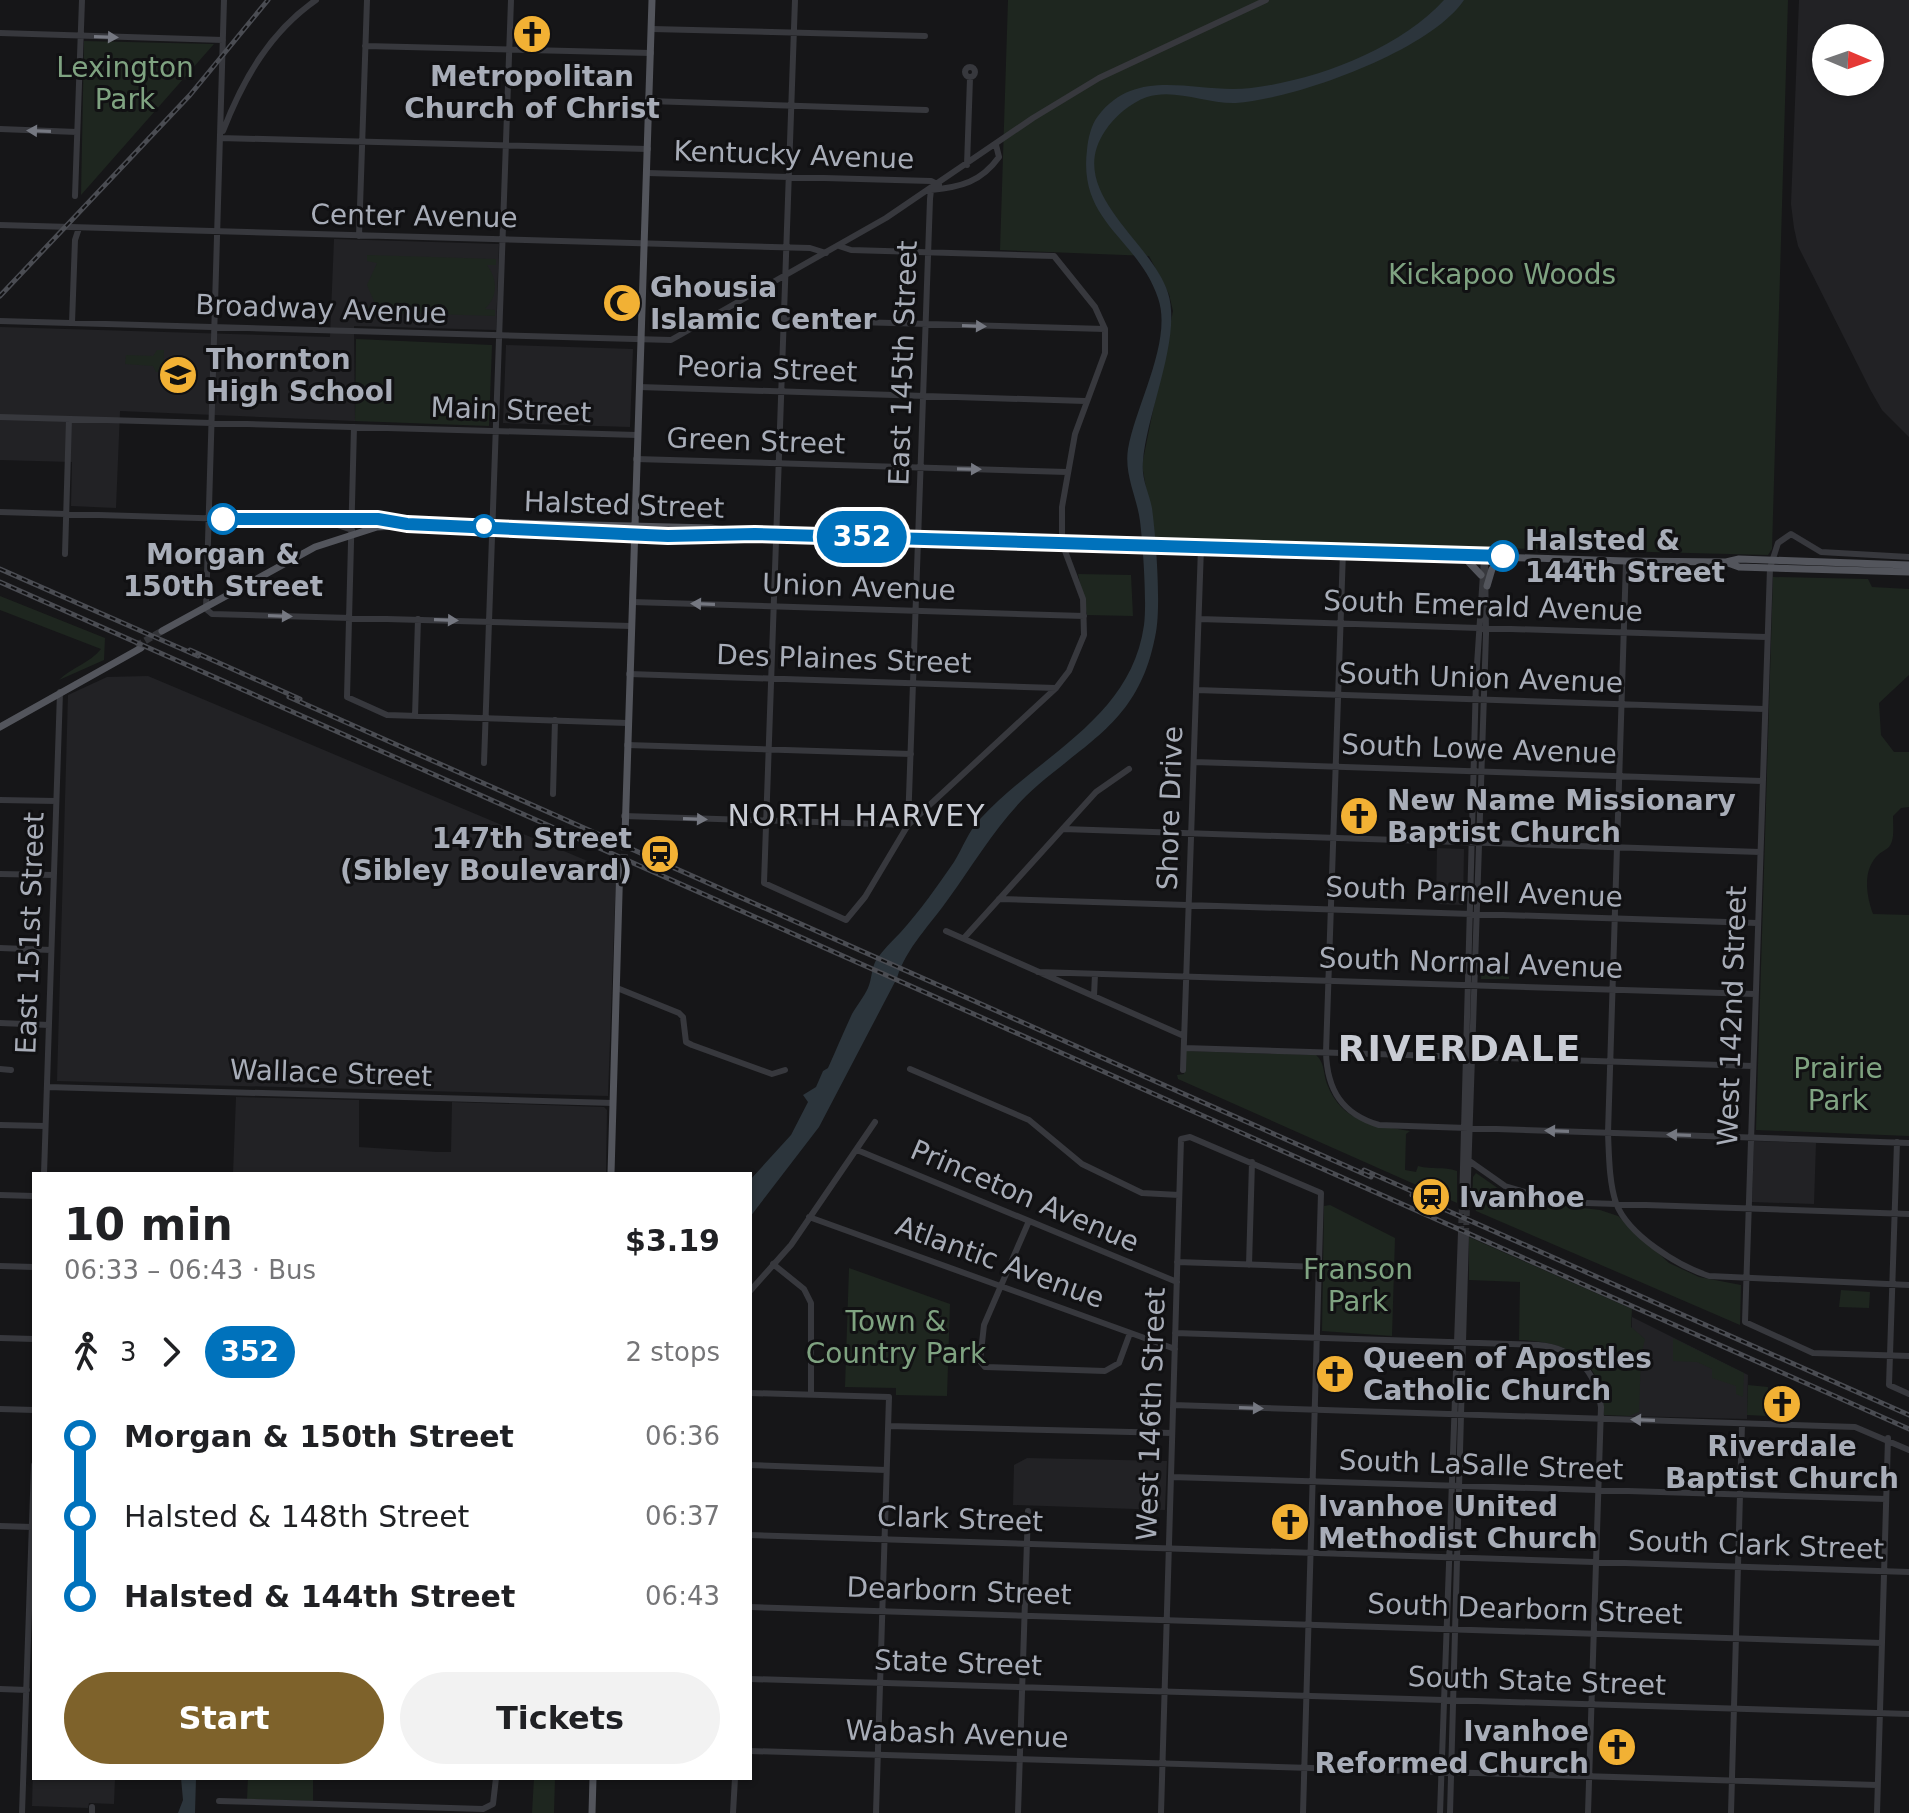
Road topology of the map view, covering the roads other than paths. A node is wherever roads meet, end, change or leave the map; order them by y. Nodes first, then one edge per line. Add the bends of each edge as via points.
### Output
1 (82, 0) edge
2 (224, 0) edge
3 (316, 0) edge
4 (367, 0) edge
5 (511, 0) edge
6 (652, 0) edge
7 (795, 0) edge
8 (1266, 0) edge
9 (652, 29) junction
10 (0, 33) edge
11 (794, 33) junction
12 (80, 36) junction
13 (925, 36) dead end
14 (223, 40) junction
15 (365, 46) junction
16 (509, 50) junction
17 (651, 53) junction
18 (970, 78) dead end
19 (649, 101) junction
20 (791, 105) junction
21 (926, 110) dead end
22 (0, 129) edge
23 (77, 132) junction
24 (220, 138) junction
25 (363, 141) junction
26 (504, 145) junction
27 (996, 145) junction
28 (648, 149) junction
29 (967, 165) junction
30 (647, 173) junction
31 (789, 177) junction
32 (939, 185) junction
33 (931, 190) junction
34 (75, 196) dead end
35 (0, 225) edge
36 (79, 228) junction
37 (217, 233) junction
38 (359, 236) junction
39 (501, 240) junction
40 (644, 244) junction
41 (839, 246) junction
42 (787, 248) junction
43 (928, 252) junction
44 (826, 253) junction
45 (785, 277) junction
46 (784, 320) junction
47 (0, 321) edge
48 (72, 323) junction
49 (926, 324) junction
50 (215, 327) junction
51 (1105, 329) junction
52 (499, 336) junction
53 (640, 340) junction
54 (639, 387) junction
55 (782, 391) junction
56 (923, 396) junction
57 (1085, 401) junction
58 (0, 417) edge
59 (69, 419) junction
60 (212, 423) junction
61 (354, 427) junction
62 (495, 432) junction
63 (637, 435) junction
64 (636, 459) junction
65 (779, 463) junction
66 (921, 468) junction
67 (1067, 472) junction
68 (0, 512) edge
69 (66, 514) junction
70 (209, 518) junction
71 (351, 520) junction
72 (329, 522) junction
73 (407, 524) junction
74 (491, 526) junction
75 (634, 530) junction
76 (352, 532) junction
77 (777, 535) junction
78 (918, 538) junction
79 (1062, 543) junction
80 (1201, 547) junction
81 (1343, 551) junction
82 (65, 554) dead end
83 (1462, 555) junction
84 (1485, 556) junction
85 (1503, 556) junction
86 (1909, 557) edge
87 (1626, 561) junction
88 (1772, 564) junction
89 (1909, 565) edge
90 (1903, 569) edge
91 (1481, 575) junction
92 (1487, 586) junction
93 (632, 602) junction
94 (774, 606) junction
95 (206, 609) junction
96 (916, 611) junction
97 (1084, 616) junction
98 (348, 618) junction
99 (418, 619) junction
100 (1199, 619) junction
101 (488, 621) junction
102 (1340, 623) junction
103 (631, 626) junction
104 (1478, 628) junction
105 (1487, 628) junction
106 (165, 633) tunnel mouth
107 (1624, 633) junction
108 (1766, 637) junction
109 (139, 647) tunnel mouth
110 (629, 674) junction
111 (771, 678) junction
112 (913, 683) junction
113 (1056, 688) junction
114 (1196, 690) junction
115 (60, 692) junction
116 (1338, 695) junction
117 (1475, 699) junction
118 (1484, 700) junction
119 (1621, 704) junction
120 (1764, 709) junction
121 (415, 716) junction
122 (485, 718) junction
123 (555, 720) junction
124 (627, 723) junction
125 (0, 727) edge
126 (627, 745) junction
127 (769, 750) junction
128 (911, 754) junction
129 (1194, 762) junction
130 (484, 763) dead end
131 (1335, 767) junction
132 (1129, 769) dead end
133 (1473, 771) junction
134 (1482, 772) junction
135 (1618, 776) junction
136 (1762, 781) junction
137 (553, 794) dead end
138 (0, 800) edge
139 (56, 801) junction
140 (624, 816) junction
141 (766, 821) junction
142 (908, 825) junction
143 (1063, 829) junction
144 (623, 834) tunnel mouth
145 (1191, 834) junction
146 (1332, 838) junction
147 (1471, 843) junction
148 (1480, 843) junction
149 (1616, 847) junction
150 (1760, 852) junction
151 (622, 860) tunnel mouth
152 (0, 874) edge
153 (54, 875) junction
154 (999, 899) junction
155 (1189, 905) junction
156 (1330, 910) junction
157 (1473, 914) junction
158 (1614, 919) junction
159 (1757, 923) junction
160 (946, 931) dead end
161 (964, 938) junction
162 (0, 948) edge
163 (51, 950) junction
164 (1038, 972) junction
165 (1095, 974) junction
166 (1186, 976) junction
167 (1328, 981) junction
168 (1471, 985) junction
169 (617, 988) junction
170 (1613, 990) junction
171 (1755, 994) junction
172 (1094, 996) junction
173 (0, 1023) edge
174 (49, 1025) junction
175 (1184, 1036) junction
176 (1184, 1048) junction
177 (1326, 1052) junction
178 (1468, 1057) junction
179 (1610, 1061) junction
180 (1753, 1066) junction
181 (0, 1069) edge
182 (910, 1069) dead end
183 (11, 1070) dead end
184 (785, 1070) dead end
185 (1183, 1070) dead end
186 (47, 1087) junction
187 (613, 1103) junction
188 (875, 1122) dead end
189 (0, 1125) edge
190 (45, 1126) junction
191 (1466, 1128) junction
192 (1608, 1133) junction
193 (1751, 1137) junction
194 (1897, 1142) junction
195 (1909, 1143) edge
196 (857, 1150) junction
197 (1462, 1153) junction
198 (1252, 1162) junction
199 (1469, 1162) junction
200 (44, 1172) edge
201 (611, 1172) edge
202 (0, 1195) edge
203 (1179, 1195) junction
204 (32, 1196) edge
205 (1617, 1205) junction
206 (1749, 1209) junction
207 (1894, 1214) junction
208 (1909, 1214) edge
209 (809, 1217) junction
210 (1029, 1221) junction
211 (1463, 1233) tunnel mouth
212 (1177, 1262) junction
213 (773, 1264) junction
214 (1249, 1265) junction
215 (0, 1266) edge
216 (32, 1267) edge
217 (1319, 1267) junction
218 (1746, 1280) junction
219 (1177, 1282) junction
220 (1462, 1283) junction
221 (998, 1285) junction
222 (1892, 1285) junction
223 (1909, 1285) edge
224 (752, 1289) edge
225 (1130, 1333) junction
226 (1175, 1333) junction
227 (0, 1338) edge
228 (1317, 1338) junction
229 (32, 1339) edge
230 (1454, 1343) junction
231 (1464, 1343) junction
232 (1175, 1349) junction
233 (1890, 1356) junction
234 (1909, 1356) edge
235 (752, 1393) edge
236 (811, 1394) junction
237 (1909, 1394) edge
238 (1173, 1405) junction
239 (0, 1409) edge
240 (32, 1410) edge
241 (1315, 1410) junction
242 (1453, 1414) junction
243 (1461, 1414) junction
244 (1601, 1419) junction
245 (1742, 1424) junction
246 (888, 1426) junction
247 (1172, 1433) junction
248 (1888, 1438) junction
249 (1909, 1450) edge
250 (752, 1465) edge
251 (886, 1470) junction
252 (1171, 1477) junction
253 (1313, 1481) junction
254 (1450, 1486) junction
255 (1459, 1486) junction
256 (1598, 1490) junction
257 (1740, 1495) junction
258 (1886, 1499) junction
259 (1028, 1511) dead end
260 (0, 1526) edge
261 (32, 1527) joint
262 (752, 1535) edge
263 (884, 1539) junction
264 (1027, 1543) junction
265 (1169, 1547) junction
266 (1310, 1552) junction
267 (1448, 1557) junction
268 (1457, 1557) junction
269 (1596, 1562) junction
270 (1738, 1566) junction
271 (1884, 1571) junction
272 (1909, 1572) edge
273 (752, 1607) edge
274 (882, 1611) junction
275 (1025, 1615) junction
276 (1167, 1619) junction
277 (1308, 1624) junction
278 (1446, 1628) junction
279 (1455, 1629) junction
280 (1594, 1633) junction
281 (1736, 1638) junction
282 (1882, 1643) junction
283 (752, 1679) edge
284 (880, 1683) junction
285 (1022, 1687) junction
286 (0, 1689) edge
287 (27, 1690) junction
288 (1165, 1691) junction
289 (1306, 1695) junction
290 (1444, 1700) junction
291 (1453, 1700) junction
292 (1592, 1704) junction
293 (1734, 1709) junction
294 (1880, 1713) junction
295 (1909, 1714) edge
296 (752, 1751) edge
297 (878, 1753) junction
298 (1020, 1758) junction
299 (1162, 1762) junction
300 (1304, 1767) junction
301 (1441, 1771) junction
302 (1451, 1771) junction
303 (1590, 1776) junction
304 (496, 1780) edge
305 (593, 1780) edge
306 (735, 1780) edge
307 (1732, 1780) junction
308 (1877, 1785) junction
309 (219, 1801) dead end
310 (309, 1809) edge
311 (415, 1810) edge
312 (22, 1813) edge
313 (592, 1813) edge
314 (733, 1813) edge
315 (876, 1813) edge
316 (1018, 1813) edge
317 (1161, 1813) edge
318 (1303, 1813) edge
319 (1440, 1813) edge
320 (1450, 1813) edge
321 (1588, 1813) edge
322 (1731, 1813) edge
323 (1877, 1813) edge

1 - 12 street
2 - 14 street
3 - 24 street via 295,15 258,60 238,91
4 - 15 street
5 - 16 street
6 - 9 main road
7 - 11 street
8 - 27 street, Broadway Avenue via 1099,78
9 - 11 street
9 - 17 main road
10 - 12 street
11 - 13 street
11 - 20 street
12 -> 14 street
12 - 23 street
14 - 24 street
15 - 16 street
15 - 25 street
16 - 17 street
16 - 26 street
17 - 19 main road
18 - 29 street
19 - 20 street
19 - 28 main road
20 - 21 street
20 - 31 street
23 -> 22 street
23 - 34 street
24 - 25 street
24 - 37 street
25 - 26 street
25 - 38 street
26 - 28 street
26 - 39 street
27 - 29 street, Broadway Avenue
27 - 33 street via 999,157 980,179
28 - 30 main road
29 - 32 street, Broadway Avenue
30 - 31 street, Kentucky Avenue
30 - 40 main road
31 - 32 street, Kentucky Avenue
31 - 42 street
32 - 33 street, Broadway Avenue
33 - 41 street, Broadway Avenue
33 - 43 street, East 145th Street
35 - 36 street, Center Avenue
36 - 37 street, Center Avenue
36 - 48 street
37 - 38 street, Center Avenue
37 - 50 street
38 - 39 street, Center Avenue
39 - 40 street, Center Avenue
39 - 52 street
40 - 42 street, Center Avenue
40 - 53 main road
41 - 43 street
41 - 44 street, Broadway Avenue
42 - 44 street, Center Avenue
42 - 45 street
43 - 49 street, East 145th Street
43 - 51 street via 1054,256 1095,307
44 - 45 street, Broadway Avenue
45 - 46 street
45 - 53 street, Broadway Avenue via 677,338
46 - 49 street
46 - 55 street
47 - 48 street, Broadway Avenue
48 - 50 street, Broadway Avenue
49 -> 51 street
49 - 56 street, East 145th Street
50 - 52 street, Broadway Avenue
50 - 60 street
51 - 57 street via 1105,353
52 - 53 street, Broadway Avenue
52 - 62 street
53 - 54 main road
54 - 55 street, Peoria Street
54 - 63 main road
55 - 56 street, Peoria Street
55 - 65 street
56 - 57 street, Peoria Street
56 - 66 street, East 145th Street
57 - 67 street
58 - 59 street, Main Street
59 - 60 street, Main Street
59 - 69 street
60 - 61 street, Main Street
60 - 70 street
61 - 62 street, Main Street
61 - 71 street
62 - 63 street, Main Street
62 - 74 street
63 - 64 main road
64 - 65 street, Green Street
64 - 75 main road
65 - 66 street, Green Street
65 - 77 street
66 -> 67 street, Green Street
66 - 78 street, East 145th Street
67 - 79 street
68 - 69 street
69 - 70 street
69 - 82 street
70 - 72 street
70 - 95 street
71 - 72 street
71 - 73 street
71 - 76 street
72 - 76 street
73 - 74 main road, Halsted Street
73 - 76 main road, Halsted Street
74 - 75 main road, Halsted Street
74 - 101 street
75 - 77 main road, Halsted Street
75 - 93 main road
76 - 95 main road, Halsted Street
76 - 98 street
77 - 78 main road, Halsted Street
77 - 94 street
78 - 79 main road, Halsted Street
78 - 96 street, East 145th Street
79 - 80 main road, Halsted Street
79 - 97 street
80 - 81 main road, Halsted Street
80 - 100 street, Shore Drive
81 - 83 main road, Halsted Street
81 - 102 street
83 - 84 main road, Halsted Street
83 - 91 main road
84 - 85 main road, Halsted Street
84 - 91 street
84 - 92 street
85 - 87 main road, Halsted Street
85 - 92 main road
86 - 88 street via 1821,552 1791,534 1778,543
87 - 88 main road, Halsted Street
87 - 107 street
88 - 90 main road, Halsted Street
88 - 108 street, West 142nd Street
89 - 90 main road, Halsted Street
91 - 104 street
92 - 105 street
94 -> 93 street, Union Avenue
93 - 103 main road
94 - 96 street, Union Avenue
94 - 111 street
95 -> 98 street via 212,614
95 - 106 main road, Halsted Street
96 - 97 street, Union Avenue
96 - 112 street, East 145th Street
97 - 113 street via 1077,655
98 - 99 street
98 - 121 street via 345,694 387,715
99 -> 101 street
99 - 121 street
100 - 102 street, South Emerald Avenue
100 - 114 street, Shore Drive
101 - 103 street
101 - 122 street
102 - 104 street, South Emerald Avenue
102 - 116 street
103 - 110 main road
104 - 105 street, South Emerald Avenue
104 - 117 street
105 - 107 street, South Emerald Avenue
105 - 118 street
107 - 108 street, South Emerald Avenue
107 - 119 street
108 - 120 street, West 142nd Street
109 - 115 main road
110 - 111 street, Des Plaines Street
110 - 124 main road
111 - 112 street, Des Plaines Street
111 - 127 street
112 - 113 street, Des Plaines Street
112 - 128 street, East 145th Street
113 - 142 street
114 - 116 street, South Union Avenue
114 - 129 street, Shore Drive
115 - 125 main road
115 - 139 street, East 151st Street
116 - 117 street, South Union Avenue
116 - 131 street
117 - 118 street, South Union Avenue
117 - 133 street
118 - 119 street, South Union Avenue
118 - 134 street
119 - 120 street, South Union Avenue
119 - 135 street
120 - 136 street, West 142nd Street
121 - 122 street
122 - 123 street
122 - 130 street
123 - 124 street
123 - 137 street
124 - 126 main road
126 - 127 street
126 - 140 main road
127 - 128 street
127 - 141 street
128 - 142 street, East 145th Street
129 - 131 street, South Lowe Avenue
129 - 145 street, Shore Drive
131 - 133 street, South Lowe Avenue
131 - 146 street
132 - 143 street via 1096,792
133 - 134 street, South Lowe Avenue
133 - 147 street
134 - 135 street, South Lowe Avenue
134 - 148 street
135 - 136 street, South Lowe Avenue
135 - 149 street
136 - 150 street, West 142nd Street
138 - 139 street
139 - 153 street, East 151st Street
140 -> 141 street
140 - 144 main road
141 - 142 street
141 - 142 street via 764,883 846,920
143 - 145 street
143 - 154 street
145 - 146 street
145 - 155 street, Shore Drive
146 - 147 street
146 - 156 street
147 - 148 street
147 - 157 street
148 - 149 street
148 - 157 street
149 - 150 street
149 - 158 street
150 - 159 street, West 142nd Street
151 - 169 main road
152 - 153 street
153 - 163 street, East 151st Street
154 - 155 street, South Parnell Avenue
154 - 161 street
155 - 156 street, South Parnell Avenue
155 - 166 street, Shore Drive
156 - 157 street, South Parnell Avenue
156 - 167 street
157 - 158 street, South Parnell Avenue
157 - 168 street
158 - 159 street, South Parnell Avenue
158 - 170 street
159 - 171 street, West 142nd Street
160 - 161 street
161 - 164 street
162 - 163 street
163 - 174 street, East 151st Street
164 - 165 street, South Normal Avenue
164 - 172 street
165 - 166 street, South Normal Avenue
165 - 172 street
166 - 167 street, South Normal Avenue
166 - 175 street, Shore Drive
167 - 168 street, South Normal Avenue
167 - 177 street
168 - 170 street, South Normal Avenue
168 - 178 street
169 - 184 street via 679,1013 686,1042 692,1045 772,1074
169 - 187 main road
170 - 171 street, South Normal Avenue
170 - 179 street
171 - 180 street, West 142nd Street
172 - 175 street
173 - 174 street
174 - 186 street, East 151st Street
175 - 176 street, Shore Drive
176 - 177 street
176 - 185 street, Shore Drive
177 - 178 street
177 - 191 street via 1331,1088 1354,1115 1379,1125
178 - 179 street
178 - 191 street
179 - 180 street
179 - 192 street
180 - 193 street, West 142nd Street
181 - 183 street
182 - 203 street via 1029,1120 1082,1164 1142,1193
186 - 187 street, Wallace Street
186 - 190 street, East 151st Street
187 - 201 main road
188 - 196 street
189 - 190 street
190 - 200 street, East 151st Street
192 -> 191 street
191 - 197 street
191 - 199 street
193 -> 192 street
192 - 205 street
193 - 194 street
193 - 206 street, West 142nd Street
194 - 195 street
194 - 207 street
196 - 209 street
196 - 210 street, Princeton Avenue
197 - 199 street
197 - 199 street via 1464,1206
198 - 203 street, West 146th Street via 1205,1140 1181,1139
198 - 214 street
198 - 217 street via 1321,1193
199 - 205 street via 1505,1186 1544,1199
202 - 204 street
203 - 212 street, West 146th Street
205 - 206 street
205 - 218 street via 1649,1243 1677,1263 1709,1276
206 - 207 street
206 - 218 street, West 142nd Street
207 - 208 street
207 - 222 street
209 - 213 street
209 - 221 street, Atlantic Avenue
210 - 219 street, Princeton Avenue
210 - 221 street
211 - 220 street
212 - 214 street
212 - 219 street, West 146th Street
213 - 224 street
213 - 236 street via 804,1289 811,1303
214 - 217 street
215 - 216 street
217 - 228 street
218 - 222 street
218 - 233 street, West 142nd Street via 1745,1322 1813,1353
219 - 226 street, West 146th Street
220 - 230 street
220 - 231 street
221 - 225 street, Atlantic Avenue
221 - 225 street via 981,1340 980,1361 985,1367 1105,1371 1119,1363
222 - 223 street
222 - 233 street
225 - 232 street, Atlantic Avenue
226 - 228 street
226 - 232 street, West 146th Street
227 - 229 street
228 - 230 street
228 - 241 street
230 - 231 street
230 - 242 street
231 - 243 street
231 - 244 street via 1547,1345 1569,1353 1596,1384
232 - 238 street, West 146th Street
233 - 234 street
233 - 237 street via 1889,1385
235 - 236 street
236 - 246 street via 889,1397
238 -> 241 street
238 - 247 street, West 146th Street
239 - 240 street
241 - 242 street
241 - 253 street
242 - 243 street
242 - 254 street
243 - 244 street
243 - 255 street
245 -> 244 street
244 - 256 street
245 - 248 street via 1855,1427
245 - 257 street
246 - 247 street
246 - 251 street
247 - 252 street, West 146th Street
248 - 249 street
248 - 258 street
250 - 251 street
251 - 263 street
252 - 253 street, South LaSalle Street
252 - 265 street, West 146th Street
253 - 254 street, South LaSalle Street
253 - 266 street
254 - 255 street, South LaSalle Street
254 - 267 street
255 - 256 street, South LaSalle Street
255 - 268 street
256 - 257 street, South LaSalle Street
256 - 269 street
257 - 258 street, South LaSalle Street
257 - 270 street
258 - 271 street
259 - 264 street
260 - 261 street
261 - 287 street
262 - 263 street, Clark Street
263 - 264 street, Clark Street
263 - 274 street
264 - 265 street, Clark Street
264 - 275 street
265 - 266 street, South Clark Street
265 - 276 street, West 146th Street
266 - 267 street, South Clark Street
266 - 277 street
267 - 268 street, South Clark Street
267 - 278 street
268 - 269 street, South Clark Street
268 - 279 street
269 - 270 street, South Clark Street
269 - 280 street
270 - 271 street, South Clark Street
270 - 281 street
271 - 272 street, South Clark Street
271 - 282 street
273 - 274 street, Dearborn Street
274 - 275 street, Dearborn Street
274 - 284 street
275 - 276 street, Dearborn Street
275 - 285 street
276 - 277 street, South Dearborn Street
276 - 288 street, West 146th Street
277 - 278 street, South Dearborn Street
277 - 289 street
278 - 279 street, South Dearborn Street
278 - 290 street
279 - 280 street, South Dearborn Street
279 - 291 street
280 - 281 street, South Dearborn Street
280 - 292 street
281 - 282 street, South Dearborn Street
281 - 293 street
282 - 294 street
283 - 284 street, State Street
284 - 285 street, State Street
284 - 297 street
285 - 288 street, State Street
285 - 298 street
286 - 287 street
287 - 312 street
288 - 289 street, South State Street
288 - 299 street, West 146th Street
289 - 290 street, South State Street
289 - 300 street
290 - 291 street, South State Street
290 - 301 street
291 - 292 street, South State Street
291 - 302 street
292 - 293 street, South State Street
292 - 303 street
293 - 294 street, South State Street
293 - 307 street
294 - 295 street, South State Street
294 - 308 street
296 - 297 street, Wabash Avenue
297 - 298 street, Wabash Avenue
297 - 315 street
298 - 299 street, Wabash Avenue
298 - 316 street
299 - 300 street, Wabash Avenue
299 - 317 street, West 146th Street
300 - 301 street, Wabash Avenue
300 - 318 street
301 - 302 street, Wabash Avenue
301 - 319 street
302 - 303 street, Wabash Avenue
302 - 320 street
303 - 307 street, Wabash Avenue
303 - 321 street
304 - 311 street via 488,1809
305 - 313 main road
306 - 314 street
307 - 308 street, Wabash Avenue
307 - 322 street
308 - 323 street
309 - 310 street
310 - 311 street

